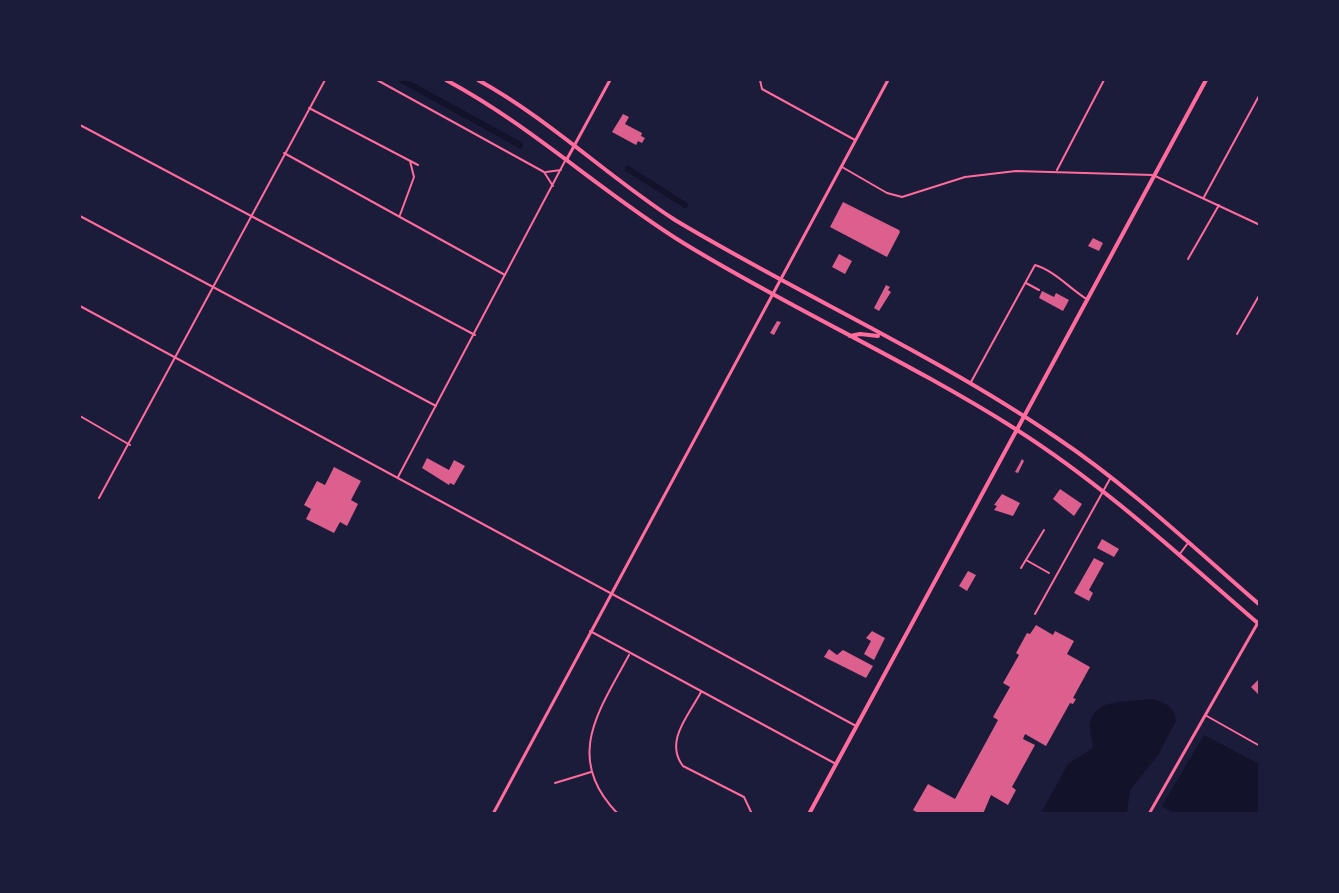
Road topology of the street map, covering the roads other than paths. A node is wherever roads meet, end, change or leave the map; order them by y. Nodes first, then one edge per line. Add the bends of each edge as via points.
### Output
1 (325, 80) edge
2 (377, 80) edge
3 (446, 80) edge
4 (478, 80) edge
5 (610, 80) edge
6 (760, 80) edge
7 (888, 80) edge
8 (1104, 80) edge
9 (1206, 80) edge
10 (1260, 94) edge
11 (309, 108) junction
12 (80, 125) edge
13 (855, 140) junction
14 (574, 144) junction
15 (284, 153) junction
16 (567, 159) junction
17 (410, 161) junction
18 (418, 165) dead end
19 (842, 166) junction
20 (561, 170) junction
21 (1057, 170) junction
22 (544, 172) junction
23 (1153, 175) junction
24 (553, 186) junction
25 (1204, 198) junction
26 (1219, 205) junction
27 (80, 216) edge
28 (399, 216) junction
29 (252, 217) junction
30 (1260, 225) edge
31 (1188, 259) dead end
32 (505, 274) junction
33 (781, 280) junction
34 (1025, 282) junction
35 (214, 288) junction
36 (1039, 290) dead end
37 (774, 294) junction
38 (1260, 294) edge
39 (1088, 300) junction
40 (80, 306) edge
41 (1237, 334) dead end
42 (475, 335) junction
43 (850, 336) junction
44 (882, 336) junction
45 (176, 358) junction
46 (970, 384) junction
47 (436, 406) junction
48 (80, 416) edge
49 (1024, 416) junction
50 (1016, 430) junction
51 (130, 445) junction
52 (399, 477) junction
53 (1111, 477) junction
54 (1104, 491) junction
55 (99, 498) dead end
56 (1044, 530) dead end
57 (1188, 543) junction
58 (1179, 555) junction
59 (1026, 560) junction
60 (1021, 568) dead end
61 (1049, 573) dead end
62 (611, 592) junction
63 (1260, 605) edge
64 (1035, 614) dead end
65 (1259, 622) edge
66 (590, 631) junction
67 (630, 654) junction
68 (701, 692) junction
69 (1205, 715) junction
70 (856, 726) junction
71 (1260, 746) edge
72 (836, 764) junction
73 (591, 772) junction
74 (555, 783) dead end
75 (493, 813) edge
76 (618, 813) edge
77 (752, 813) edge
78 (809, 813) edge
79 (1149, 813) edge

1 - 11 street
2 - 22 street
3 - 16 main road via 501,111
4 - 14 main road
5 - 14 street
6 - 13 street via 762,89
7 - 13 street
8 - 21 street
9 - 23 main road
10 - 25 street
11 - 15 street
11 - 17 street
12 - 29 street
13 - 19 street
14 - 16 street
14 - 33 main road via 675,220
15 - 28 street
15 - 29 street
16 - 20 street
16 - 37 main road via 650,222
17 - 18 street
17 - 28 street via 414,177
19 - 21 street via 887,193 902,197 965,177
19 - 33 street
20 - 22 street
20 - 24 street
21 - 23 street
22 - 24 street
23 - 25 street
23 - 39 main road
24 - 32 street
25 - 26 street
26 - 30 street
26 - 31 street
27 - 35 street
28 - 32 street
29 - 35 street
29 - 42 street
32 - 42 street
33 - 37 street
33 - 44 main road
34 - 36 street
34 - 39 street via 1035,265 1045,268
34 - 46 street
35 - 45 street
35 - 47 street
37 - 43 main road
37 - 62 street
38 - 41 street
39 - 49 main road
40 - 45 street
42 - 47 street
43 - 44 main road
43 - 50 main road
44 - 46 main road
45 - 51 street
45 - 52 street
46 - 49 main road
47 - 52 street
48 - 51 street
49 - 50 main road
49 - 53 main road
50 - 54 main road
50 - 70 main road
51 - 55 street
52 - 62 street
53 - 54 street
53 - 57 main road
54 - 58 main road
54 - 64 street
56 - 59 street
57 - 58 street
57 - 63 main road
58 - 65 main road
59 - 60 street
59 - 61 street
62 - 66 street
62 - 70 street
65 - 69 street
66 - 67 street
66 - 75 street
67 - 68 street
67 - 73 street via 591,730
68 - 72 street
68 - 77 street via 674,741 677,758 683,766 744,797
69 - 71 street
69 - 79 street
70 - 72 main road
72 - 78 main road
73 - 74 street
73 - 76 street via 602,795

